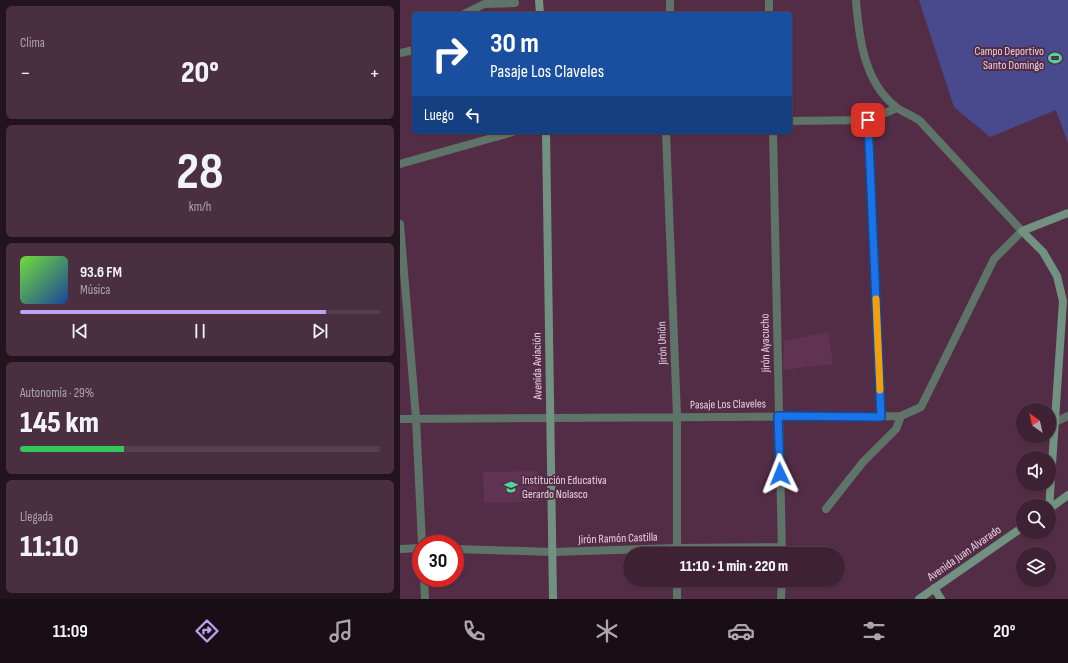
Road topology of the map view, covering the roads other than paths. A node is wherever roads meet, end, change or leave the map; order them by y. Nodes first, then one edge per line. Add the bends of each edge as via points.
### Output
1 (539, 0) edge
2 (670, 0) edge
3 (769, 0) edge
4 (856, 0) edge
5 (515, 3) dead end
6 (468, 12) edge
7 (540, 12) edge
8 (670, 12) edge
9 (769, 12) edge
10 (412, 50) edge
11 (400, 53) edge
12 (897, 108) junction
13 (868, 120) junction
14 (792, 121) edge
15 (506, 134) edge
16 (546, 134) edge
17 (666, 134) edge
18 (773, 134) edge
19 (400, 164) edge
20 (1068, 213) edge
21 (400, 224) edge
22 (1022, 231) junction
23 (1056, 407) edge
24 (677, 416) junction
25 (778, 416) junction
26 (901, 416) junction
27 (1068, 416) edge
28 (550, 417) junction
29 (881, 417) junction
30 (416, 418) junction
31 (400, 419) edge
32 (1056, 422) edge
33 (1054, 443) edge
34 (1068, 495) edge
35 (1050, 499) edge
36 (1056, 504) edge
37 (826, 509) dead end
38 (1016, 532) edge
39 (422, 535) edge
40 (677, 547) edge
41 (782, 547) edge
42 (412, 548) edge
43 (400, 549) edge
44 (464, 549) edge
45 (623, 551) edge
46 (553, 552) junction
47 (424, 587) edge
48 (677, 587) edge
49 (782, 587) edge
50 (934, 588) junction
51 (425, 599) edge
52 (553, 599) edge
53 (677, 599) edge
54 (781, 599) edge
55 (918, 599) edge
56 (941, 599) edge

1 - 7 street
2 - 8 street
3 - 9 street
4 - 12 street via 859,35 870,72 881,93
5 - 6 street via 484,4
10 - 11 street
12 - 13 street
12 - 22 street via 920,120
13 - 14 street
13 - 29 street
15 - 19 street
16 - 28 street, Avenida Aviación
17 - 24 street, Jirón Unión
18 - 25 street, Jirón Ayacucho
20 - 22 street
21 - 30 street
22 - 23 street via 1043,252 1057,276 1063,301
22 - 26 street, Pasaje Los Claveles via 994,259 921,407
24 - 25 street, Pasaje Los Claveles
24 - 28 street, Pasaje Los Claveles
24 - 40 street, Jirón Unión
25 - 29 street, Pasaje Los Claveles
25 - 41 street, Jirón Ayacucho
26 - 29 street, Pasaje Los Claveles
26 - 37 street via 896,429 863,462
27 - 32 street
28 - 30 street, Pasaje Los Claveles
28 - 46 street, Avenida Aviación
30 - 31 street, Pasaje Los Claveles
30 - 39 street
33 - 35 street
34 - 36 street
38 - 50 street, Avenida Juan Alvarado
42 - 43 street
44 - 46 street, Jirón Ramón Castilla
45 - 46 street, Jirón Ramón Castilla
46 - 52 street, Avenida Aviación
47 - 51 street
48 - 53 street
49 - 54 street
50 - 55 street, Avenida Juan Alvarado
50 - 56 street

